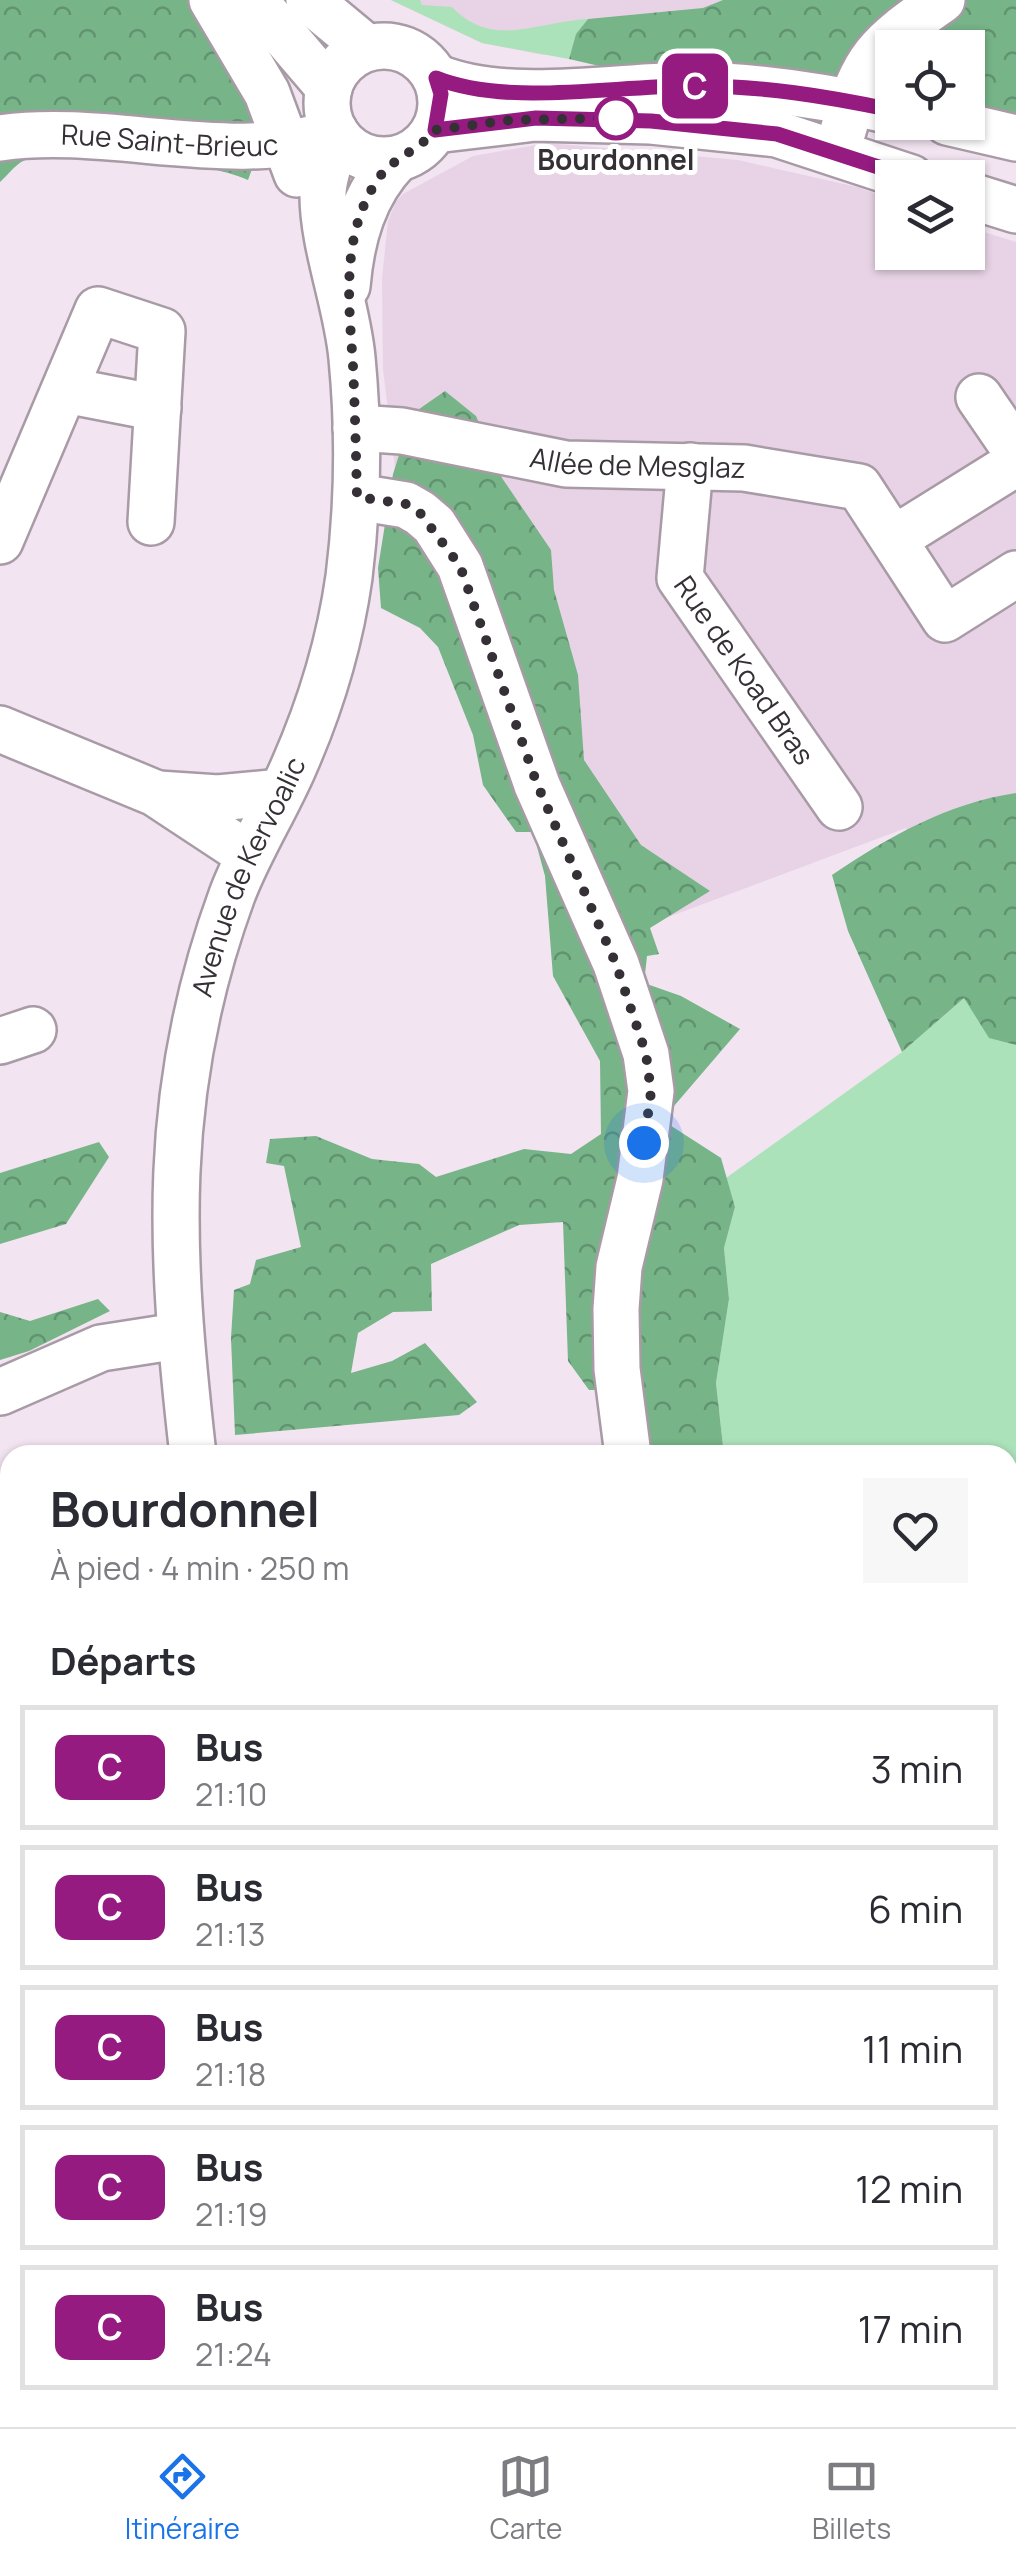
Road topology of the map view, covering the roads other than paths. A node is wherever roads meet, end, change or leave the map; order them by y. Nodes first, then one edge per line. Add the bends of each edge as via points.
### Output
1 (212, 0) edge
2 (254, 0) edge
3 (309, 0) edge
4 (942, 0) edge
5 (366, 48) junction
6 (436, 78) junction
7 (872, 106) edge
8 (334, 119) junction
9 (435, 130) junction
10 (985, 131) edge
11 (0, 138) edge
12 (1016, 138) edge
13 (838, 152) junction
14 (396, 159) junction
15 (293, 160) junction
16 (875, 165) edge
17 (985, 201) edge
18 (1016, 210) edge
19 (346, 303) junction
20 (64, 390) junction
21 (979, 398) dead end
22 (158, 408) junction
23 (356, 428) junction
24 (1016, 451) edge
25 (1016, 463) edge
26 (690, 466) junction
27 (357, 497) junction
28 (151, 522) dead end
29 (894, 539) junction
30 (0, 541) edge
31 (1016, 574) edge
32 (0, 729) edge
33 (281, 792) junction
34 (155, 794) junction
35 (838, 807) dead end
36 (249, 855) junction
37 (176, 1282) junction
38 (178, 1336) junction
39 (101, 1348) junction
40 (0, 1392) edge
41 (192, 1445) edge
42 (627, 1445) edge

1 - 15 street via 246,50
2 - 8 street
3 - 5 street
4 - 7 street via 867,61
5 - 6 street via 410,52
5 - 8 street via 348,59
6 - 7 street via 504,92 774,88
6 - 9 street via 441,94
7 - 13 street
8 - 14 street via 367,158
8 - 15 street, Rue Saint-Brieuc
8 - 19 street, Avenue de Kervoalic via 324,222
9 - 13 street via 605,118 777,134
9 - 14 street
10 - 12 street
11 - 15 street, Rue Saint-Brieuc via 88,136
13 - 16 street
14 - 19 street, Avenue de Kervoalic via 366,203
17 - 18 street
19 - 23 street, Avenue de Kervoalic
20 - 22 street
20 - 22 street via 98,310 162,331
20 - 30 street
21 - 24 street
22 - 28 street
23 - 26 street, Allée de Mesglaz via 566,464
23 - 27 street, Avenue de Kervoalic
25 - 29 street
26 - 29 street, Allée de Mesglaz via 860,487
26 - 35 street, Rue de Koad Bras via 680,578
27 - 33 street, Avenue de Kervoalic via 336,645
27 - 42 street via 406,504 420,513 460,566 537,784 616,964 646,1054 651,1092 616,1310
29 - 31 street, Allée de Mesglaz via 944,619
32 - 34 street
33 - 34 street
33 - 36 street, Avenue de Kervoalic
34 - 36 street
36 - 37 street, Avenue de Kervoalic via 211,962 183,1072
37 - 38 street, Avenue de Kervoalic
37 - 39 street
38 - 39 street
38 - 41 street, Avenue de Kervoalic
39 - 40 street

